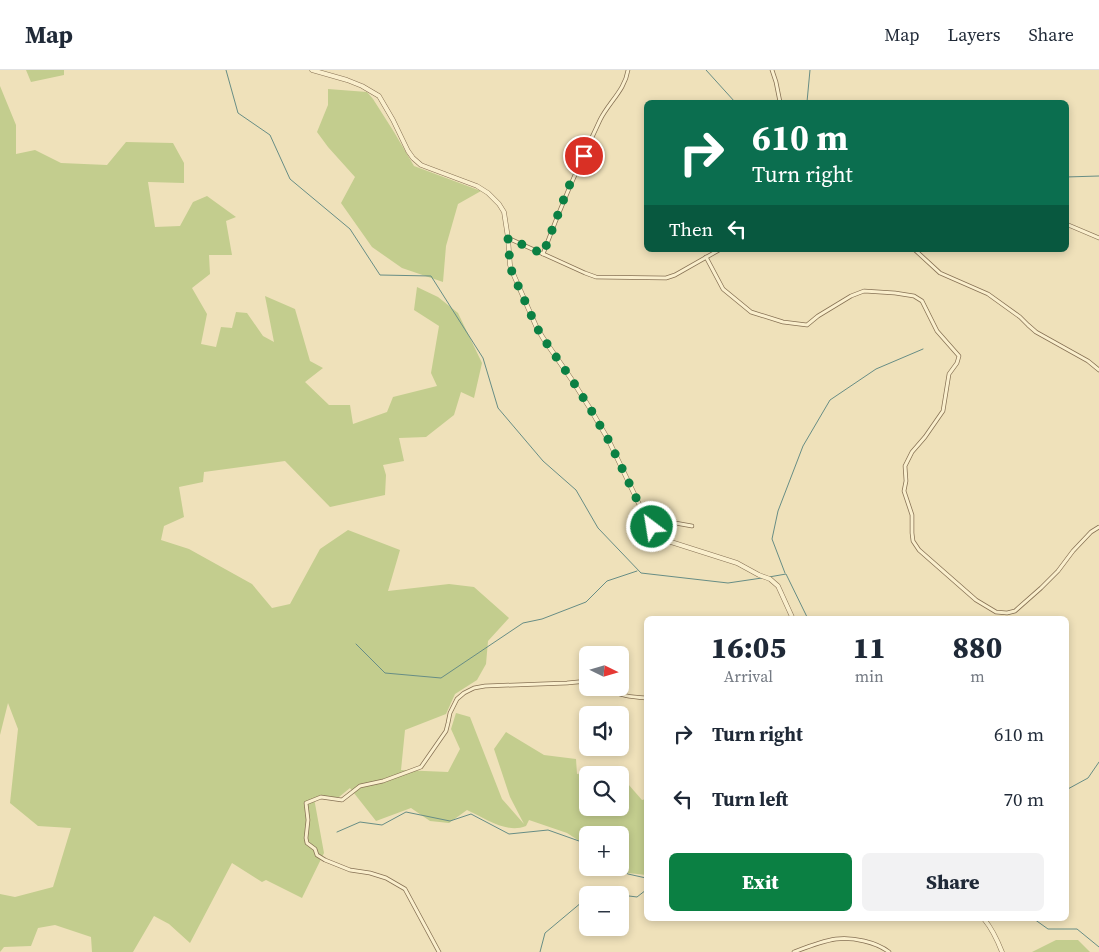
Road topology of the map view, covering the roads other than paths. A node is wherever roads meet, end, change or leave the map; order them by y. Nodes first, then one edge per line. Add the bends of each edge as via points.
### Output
1 (312, 70) edge
2 (628, 70) edge
3 (772, 70) edge
4 (780, 100) edge
5 (1069, 225) edge
6 (508, 238) junction
7 (1099, 238) edge
8 (715, 252) edge
9 (917, 252) edge
10 (543, 254) junction
11 (706, 257) junction
12 (1099, 370) edge
13 (647, 518) junction
14 (692, 526) dead end
15 (1099, 527) edge
16 (792, 616) edge
17 (579, 682) edge
18 (626, 696) edge
19 (644, 698) edge
20 (985, 921) edge
21 (439, 952) edge
22 (794, 952) edge
23 (889, 952) edge
24 (1002, 952) edge

1 - 6 street via 347,80 379,96 413,158 421,165 477,186 494,198 504,212
2 - 10 street via 627,78 602,117 568,188
3 - 4 street
5 - 7 street
6 - 10 street
6 - 13 street via 512,272 536,326 609,441
8 - 11 street
9 - 12 street via 940,273 988,294 1036,332
10 - 11 street via 596,277 656,279 675,275
11 - 15 street via 723,289 744,307 783,322 807,325 864,291 914,296 922,301 937,331 959,356 950,374 943,411 905,466 904,490 912,515 913,541 919,550 982,604 996,612 1015,611
13 - 14 street
13 - 16 street via 657,532 671,542 736,563 774,582
17 - 21 street via 474,688 457,699 446,731 422,767 360,786 342,800 320,797 306,803 307,843 317,855 350,870 386,878 405,889
18 - 19 street
20 - 24 street
22 - 23 street via 845,939 864,941

